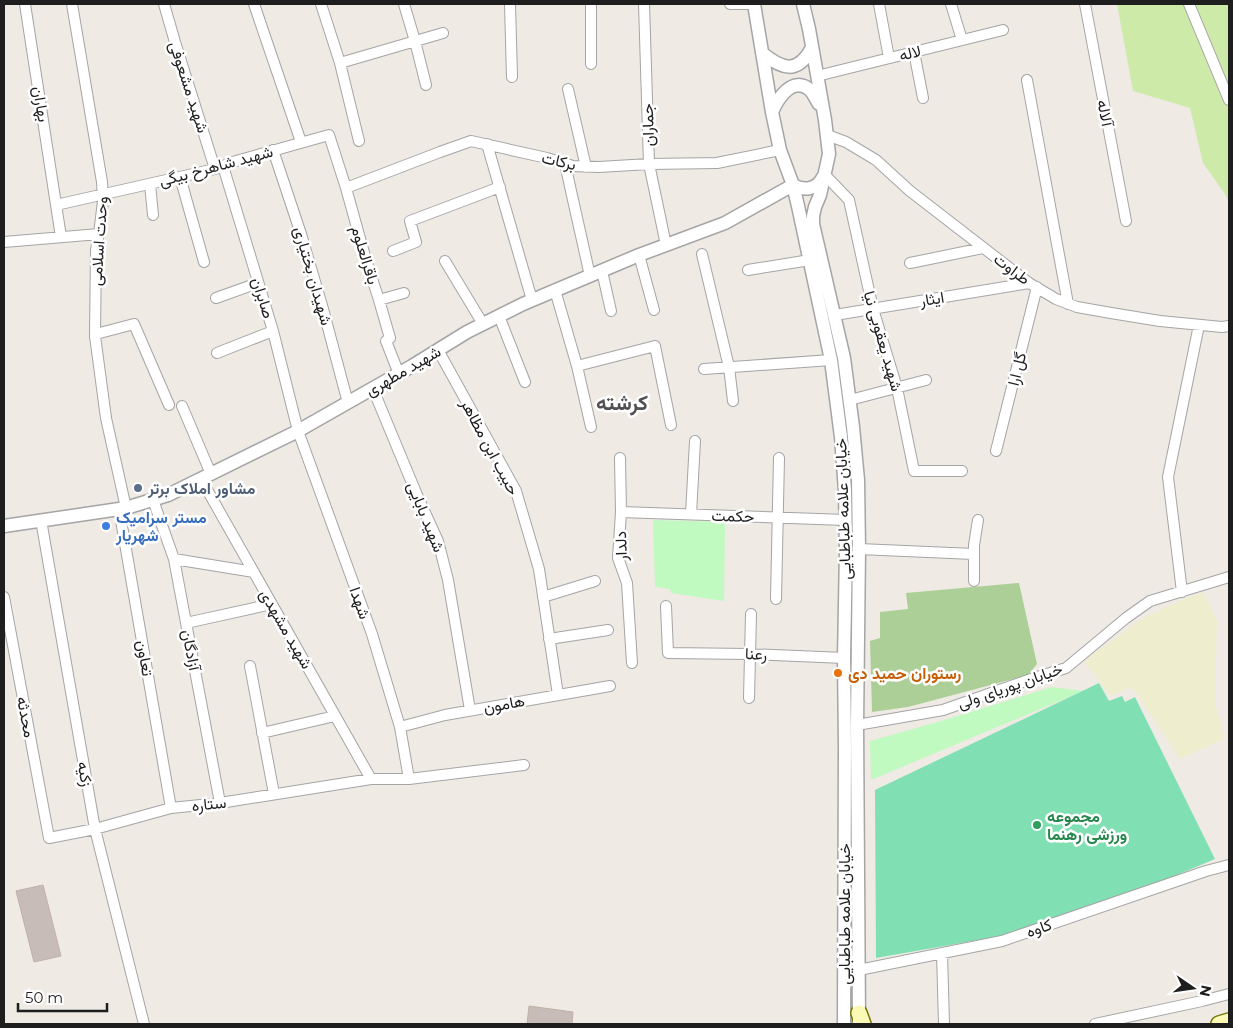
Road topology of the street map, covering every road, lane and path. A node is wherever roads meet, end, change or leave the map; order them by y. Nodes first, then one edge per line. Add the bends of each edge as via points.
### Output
1 (25, 4) edge
2 (72, 4) edge
3 (164, 4) edge
4 (254, 4) edge
5 (321, 4) edge
6 (404, 4) edge
7 (510, 4) edge
8 (592, 4) edge
9 (644, 4) edge
10 (730, 4) edge
11 (754, 4) edge
12 (803, 4) edge
13 (879, 4) edge
14 (951, 4) edge
15 (1085, 4) edge
16 (1189, 4) edge
17 (1002, 30) dead end
18 (443, 33) dead end
19 (962, 40) junction
20 (415, 41) junction
21 (812, 48) junction
22 (914, 52) junction
23 (762, 53) junction
24 (889, 58) junction
25 (340, 63) junction
26 (591, 64) dead end
27 (817, 76) junction
28 (512, 77) dead end
29 (1027, 80) dead end
30 (426, 85) dead end
31 (568, 89) dead end
32 (923, 98) dead end
33 (1229, 100) edge
34 (772, 112) junction
35 (824, 113) junction
36 (329, 134) joint
37 (827, 135) junction
38 (359, 141) dead end
39 (301, 142) junction
40 (487, 144) junction
41 (273, 150) junction
42 (780, 150) junction
43 (566, 164) junction
44 (649, 164) junction
45 (586, 167) junction
46 (219, 168) junction
47 (824, 175) junction
48 (180, 177) junction
49 (150, 184) junction
50 (792, 185) junction
51 (500, 187) junction
52 (346, 188) junction
53 (102, 195) junction
54 (56, 205) junction
55 (153, 214) dead end
56 (1126, 221) dead end
57 (99, 234) junction
58 (60, 237) junction
59 (4, 242) edge
60 (666, 245) junction
61 (983, 248) junction
62 (393, 250) dead end
63 (702, 254) dead end
64 (639, 255) junction
65 (810, 260) junction
66 (444, 261) dead end
67 (204, 262) dead end
68 (910, 263) dead end
69 (748, 270) dead end
70 (602, 271) junction
71 (590, 276) junction
72 (258, 283) junction
73 (1033, 285) junction
74 (555, 290) junction
75 (404, 293) dead end
76 (216, 298) dead end
77 (379, 300) junction
78 (532, 300) junction
79 (1068, 304) junction
80 (873, 309) junction
81 (654, 310) dead end
82 (611, 311) dead end
83 (499, 316) junction
84 (828, 316) junction
85 (483, 324) junction
86 (1199, 325) junction
87 (1229, 326) edge
88 (273, 331) junction
89 (96, 334) junction
90 (438, 350) junction
91 (217, 353) dead end
92 (837, 359) junction
93 (577, 366) junction
94 (728, 367) junction
95 (704, 369) dead end
96 (399, 374) junction
97 (926, 380) dead end
98 (525, 382) dead end
99 (897, 388) junction
100 (373, 389) junction
101 (733, 401) dead end
102 (844, 401) junction
103 (348, 403) junction
104 (169, 405) dead end
105 (182, 406) dead end
106 (671, 425) dead end
107 (591, 427) dead end
108 (298, 431) junction
109 (695, 441) dead end
110 (996, 451) dead end
111 (620, 458) dead end
112 (779, 458) dead end
113 (962, 471) dead end
114 (206, 476) junction
115 (153, 500) junction
116 (123, 508) junction
117 (621, 512) junction
118 (691, 514) junction
119 (778, 517) junction
120 (41, 520) junction
121 (846, 520) junction
122 (859, 520) junction
123 (978, 520) dead end
124 (4, 526) edge
125 (859, 549) junction
126 (846, 550) junction
127 (974, 554) junction
128 (174, 558) junction
129 (254, 572) junction
130 (1229, 577) edge
131 (595, 581) dead end
132 (974, 581) dead end
133 (1182, 592) junction
134 (4, 597) edge
135 (543, 597) junction
136 (776, 599) dead end
137 (272, 604) junction
138 (666, 606) dead end
139 (751, 614) dead end
140 (186, 623) junction
141 (608, 630) dead end
142 (549, 639) junction
143 (749, 654) junction
144 (844, 658) junction
145 (858, 659) junction
146 (632, 663) dead end
147 (250, 666) dead end
148 (610, 686) dead end
149 (558, 695) junction
150 (749, 698) dead end
151 (470, 710) junction
152 (335, 716) junction
153 (857, 725) junction
154 (400, 727) junction
155 (262, 733) junction
156 (524, 764) dead end
157 (371, 779) junction
158 (409, 779) junction
159 (274, 794) junction
160 (220, 803) junction
161 (171, 808) junction
162 (95, 829) junction
163 (49, 838) joint
164 (1229, 865) edge
165 (942, 953) junction
166 (859, 970) junction
167 (844, 973) junction
168 (1229, 994) edge
169 (860, 1021) edge
170 (1229, 1022) edge
171 (144, 1024) edge
172 (844, 1024) edge
173 (944, 1024) edge
174 (1095, 1024) edge
175 (1219, 1024) edge

1 - 54 street, بهاران
2 - 53 street, وحدت اسلامی
3 - 46 street, شهید مشعوفی
4 - 39 street
5 - 25 street
6 - 20 street
7 - 28 street
8 - 26 street
9 - 44 street, جماران
10 - 11 street
11 - 23 street, خیابان علامه طباطبایی
12 - 21 street, خیابان علامه طباطبایی
13 - 24 street
14 - 19 street
15 - 56 street, آلاله
16 - 33 street
17 - 19 street, لاله
18 - 20 street
19 - 22 street, لاله
20 - 25 street
20 - 30 street
21 - 23 street via 802,63 788,67 780,66
21 - 27 street, خیابان علامه طباطبایی
22 - 24 street, لاله
22 - 32 street
23 - 34 street, خیابان علامه طباطبایی
24 - 27 street, لاله
25 - 38 street
27 - 35 street, خیابان علامه طباطبایی
29 - 79 street
31 - 45 street
34 - 35 street via 786,90 804,86 812,91
34 - 42 street, خیابان علامه طباطبایی
35 - 37 street, خیابان علامه طباطبایی
36 - 39 street, شهید شاهرخ بیگی
36 - 52 street, باقرالعلوم
37 - 47 street, خیابان علامه طباطبایی via 829,154
37 - 61 street, طراوت via 876,160
39 - 41 street, شهید شاهرخ بیگی
40 - 43 street, برکات
40 - 51 street
40 - 52 street, برکات via 472,142
41 - 46 street, شهید شاهرخ بیگی
41 - 103 street, شهیدان بختیاری via 301,234
42 - 44 street, برکات via 717,163
42 - 50 street, خیابان علامه طباطبایی
43 - 45 street, برکات
43 - 71 street
44 - 45 street, برکات
44 - 60 street, جماران
46 - 48 street, شهید شاهرخ بیگی
46 - 72 street, صابران
47 - 50 street via 821,182 808,189
47 - 80 street, شهید یعقوبی نیا via 849,200
47 - 84 street, خیابان علامه طباطبایی via 814,206 813,224
48 - 49 street, شهید شاهرخ بیگی
48 - 67 street
49 - 53 street, شهید شاهرخ بیگی
49 - 55 street
50 - 60 street, شهید مطهری via 726,223
50 - 65 street, خیابان علامه طباطبایی
51 - 62 street via 410,220 416,242
51 - 78 street
52 - 77 street, باقرالعلوم
53 - 54 street, شهید شاهرخ بیگی
53 - 57 street, وحدت اسلامی
54 - 58 street, بهاران
57 - 58 street
57 - 89 street, وحدت اسلامی via 96,250
58 - 59 street
60 - 64 street, شهید مطهری
61 - 68 street
61 - 73 street, طراوت
63 - 94 street
64 - 70 street, شهید مطهری
64 - 81 street
65 - 69 street
65 - 84 street, خیابان علامه طباطبایی
66 - 85 street
70 - 71 street, شهید مطهری
70 - 82 street
71 - 74 street, شهید مطهری
72 - 76 street
72 - 88 street, صابران
73 - 79 street, طراوت
73 - 80 street, ایثار
73 - 110 street, گل ارا
74 - 78 street, شهید مطهری
74 - 93 street
75 - 77 street
77 - 96 street, باقرالعلوم via 390,338 386,341
78 - 83 street, شهید مطهری
79 - 86 street, طراوت via 1130,317
80 - 84 street, ایثار
80 - 99 street, شهید یعقوبی نیا
83 - 85 street, شهید مطهری
83 - 98 street
84 - 92 street, خیابان علامه طباطبایی
85 - 90 street, شهید مطهری
86 - 87 street, طراوت
86 - 133 street via 1168,478
88 - 91 street
88 - 108 street, صابران
89 - 104 street via 134,324
89 - 116 street, وحدت اسلامی via 106,418
90 - 96 street, شهید مطهری
90 - 135 street, حبیب ابن مظاهر via 516,491 539,569
92 - 94 street
92 - 102 street, خیابان علامه طباطبایی
93 - 106 street via 655,346
93 - 107 street
94 - 95 street
94 - 101 street
96 - 100 street, شهید مطهری
97 - 99 street
99 - 102 street
99 - 113 street, شهید یعقوبی نیا via 914,471
100 - 103 street, شهید مطهری
100 - 151 street, شهید بابایی via 438,541 448,580
102 - 121 street, خیابان علامه طباطبایی via 842,446
102 - 122 street, خیابان علامه طباطبایی via 858,480
103 - 108 street, شهید مطهری
105 - 114 street, شهید مشهدی
108 - 114 street, شهید مطهری
108 - 154 street, شهدا via 372,634
109 - 118 street
111 - 117 street, دلدار
112 - 119 street
114 - 115 street, شهید مطهری
114 - 129 street, شهید مشهدی
115 - 116 street, شهید مطهری
115 - 128 street, آزادگان
116 - 120 street, شهید مطهری
116 - 161 street, تعاون
117 - 118 street, حکمت
117 - 146 street, دلدار via 618,558 627,583
118 - 119 street, حکمت
119 - 121 street, حکمت
119 - 136 street
120 - 124 street, شهید مطهری
120 - 162 street, زکیه
121 - 122 street
121 - 126 street, خیابان علامه طباطبایی
122 - 125 street, خیابان علامه طباطبایی
123 - 127 street
125 - 126 street
125 - 127 street
125 - 145 street, خیابان علامه طباطبایی
126 - 144 street, خیابان علامه طباطبایی
127 - 132 street
128 - 129 street
128 - 140 street, آزادگان
129 - 137 street, شهید مشهدی
130 - 133 street, خیابان پوریای ولی
131 - 135 street
133 - 153 street, خیابان پوریای ولی via 1150,601 1066,668 942,710
134 - 163 street, محدثه
135 - 142 street, حبیب ابن مظاهر
137 - 140 street
137 - 152 street, شهید مشهدی
138 - 143 street, رعنا via 668,653
139 - 143 street
140 - 160 street, آزادگان
141 - 142 street
142 - 149 street, حبیب ابن مظاهر
143 - 144 street, رعنا
143 - 150 street
144 - 145 street
144 - 167 street, خیابان علامه طباطبایی
145 - 153 street, خیابان علامه طباطبایی
147 - 155 street
148 - 149 street, هامون
149 - 151 street, هامون
151 - 154 street, هامون
152 - 155 street
152 - 157 street, شهید مشهدی
153 - 166 street, خیابان علامه طباطبایی
154 - 158 street, شهدا
155 - 159 street
156 - 158 street, ستاره
157 - 158 street, ستاره
157 - 159 street, ستاره
159 - 160 street, ستاره
160 - 161 street, ستاره
161 - 162 street, ستاره
162 - 163 street, ستاره
162 - 171 street, زکیه
164 - 165 street, کاوه via 1002,941
165 - 166 street, کاوه
165 - 173 street
166 - 167 street, کاوه
166 - 169 street, خیابان علامه طباطبایی
167 - 172 street, خیابان علامه طباطبایی
168 - 174 street
170 - 175 main road

